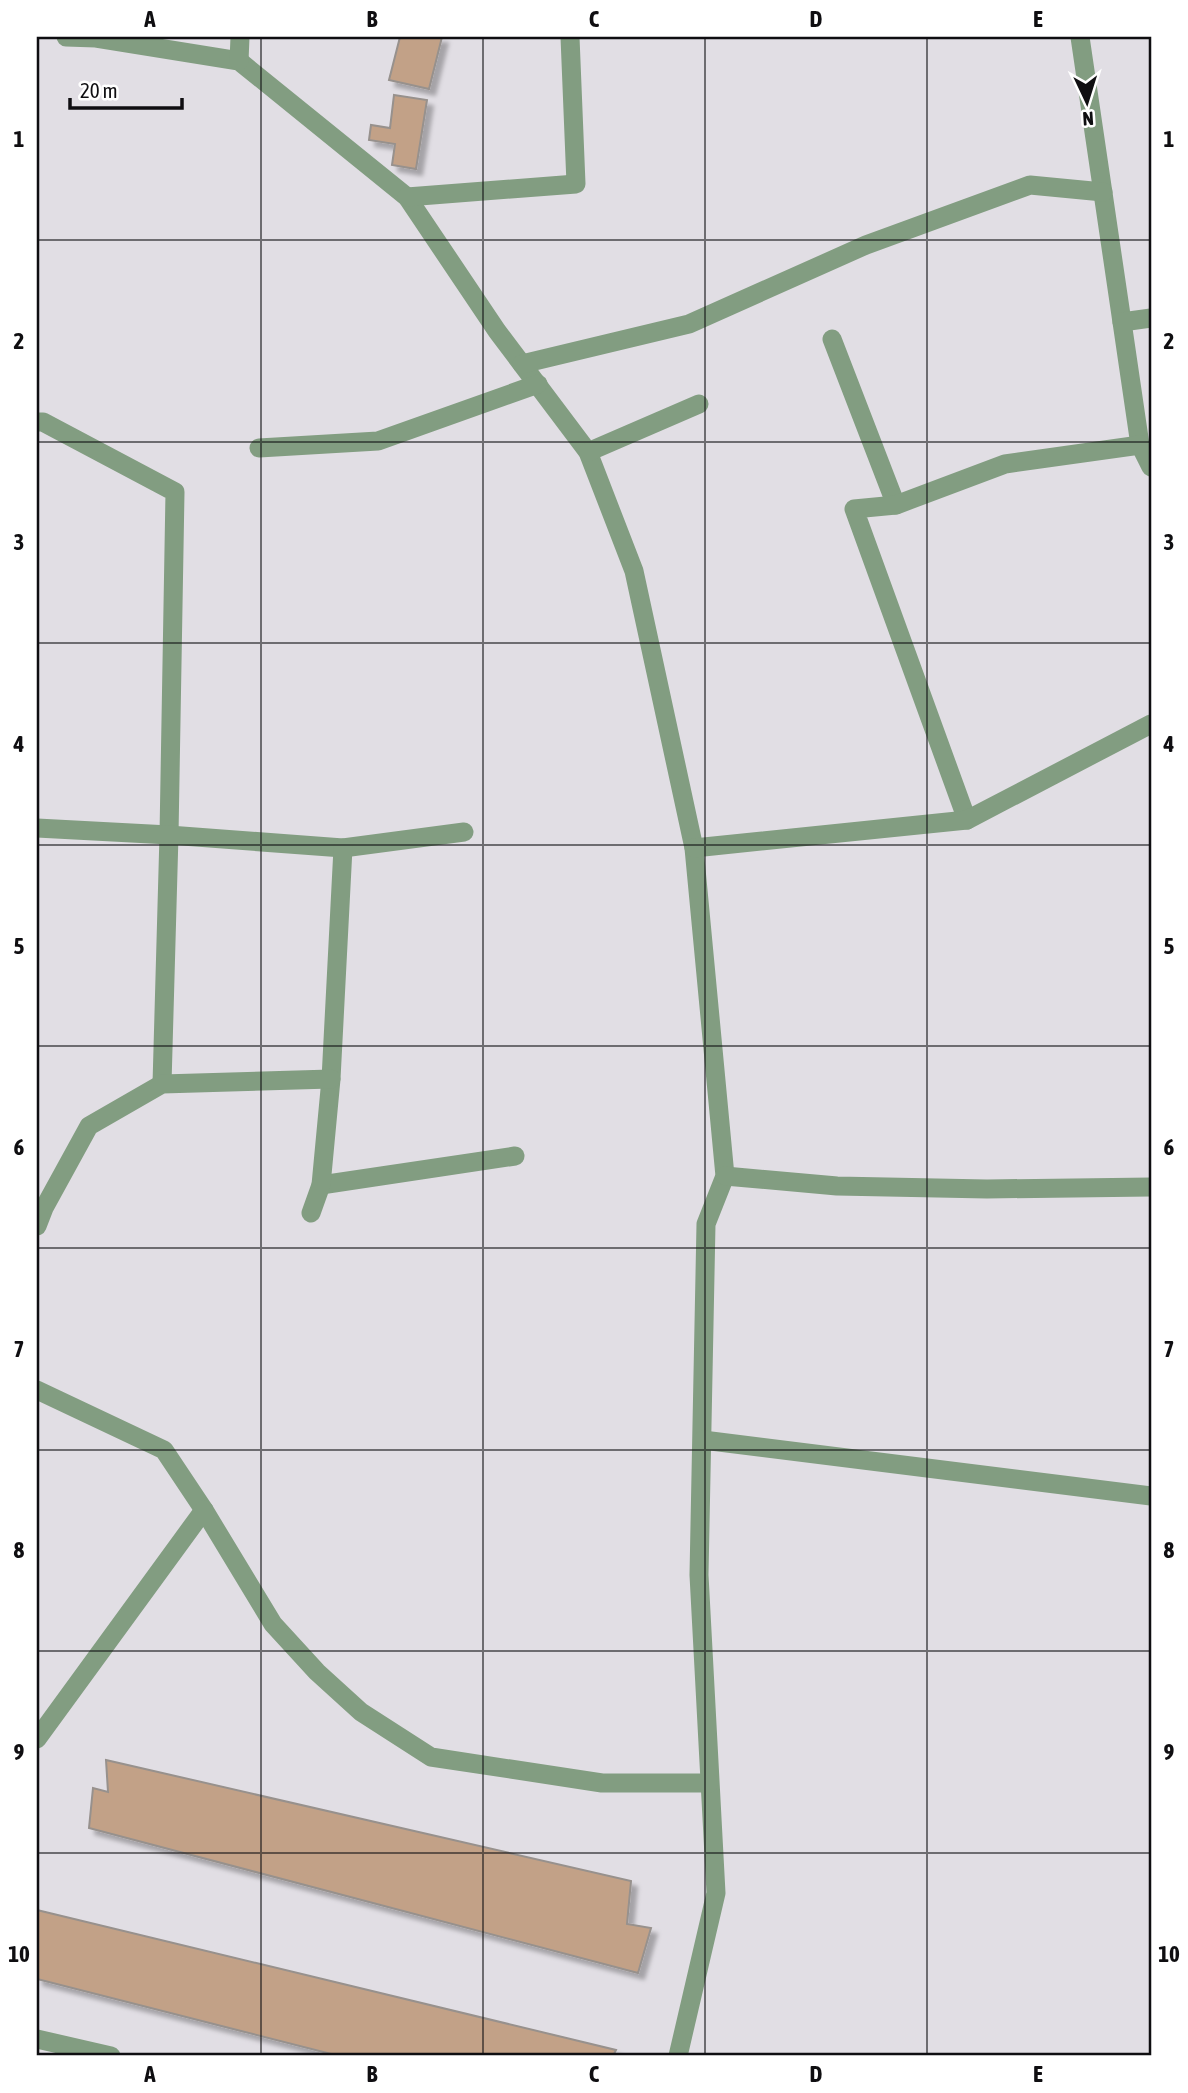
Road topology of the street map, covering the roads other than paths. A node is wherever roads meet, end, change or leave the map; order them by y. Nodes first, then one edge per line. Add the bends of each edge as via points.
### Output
1 (66, 37) edge
2 (240, 37) edge
3 (570, 37) edge
4 (1080, 37) edge
5 (239, 61) junction
6 (1103, 192) junction
7 (407, 197) junction
8 (1151, 318) edge
9 (1122, 322) junction
10 (832, 339) dead end
11 (522, 364) junction
12 (538, 384) junction
13 (699, 404) dead end
14 (37, 422) edge
15 (1140, 445) junction
16 (259, 448) dead end
17 (588, 452) junction
18 (1151, 467) edge
19 (897, 505) junction
20 (1151, 724) edge
21 (967, 820) junction
22 (37, 828) edge
23 (464, 832) dead end
24 (169, 835) junction
25 (343, 848) junction
26 (694, 848) junction
27 (331, 1079) junction
28 (162, 1084) junction
29 (515, 1156) dead end
30 (725, 1176) junction
31 (321, 1185) junction
32 (1151, 1187) edge
33 (41, 1205) edge
34 (311, 1213) dead end
35 (37, 1226) edge
36 (37, 1390) edge
37 (703, 1440) junction
38 (1151, 1496) edge
39 (204, 1510) junction
40 (37, 1738) edge
41 (709, 1783) junction
42 (37, 2039) edge
43 (111, 2056) edge
44 (678, 2056) edge

1 - 5 street
2 - 5 street
3 - 7 street via 576,184
4 - 6 street
5 - 7 street
6 - 9 street
6 - 11 street via 1030,185 866,245 689,324
7 - 11 street
8 - 9 street
9 - 15 street
10 - 19 street
11 - 12 street
12 - 16 street via 378,441
12 - 17 street
13 - 17 street
14 - 24 street via 175,492
15 - 18 street
15 - 19 street via 1005,464
17 - 26 street via 634,571
19 - 21 street via 854,509
20 - 21 street
21 - 26 street
22 - 24 street
23 - 25 street
24 - 25 street
24 - 28 street
25 - 27 street
26 - 30 street
27 - 28 street
27 - 31 street
28 - 33 street via 89,1126
29 - 31 street
30 - 32 street via 837,1186
30 - 37 street via 706,1224
31 - 34 street
33 - 35 street
36 - 39 street via 164,1450
37 - 38 street
37 - 41 street via 699,1575
39 - 40 street
39 - 41 street via 281,1634 360,1712 431,1757 603,1783
41 - 44 street via 716,1893
42 - 43 street

